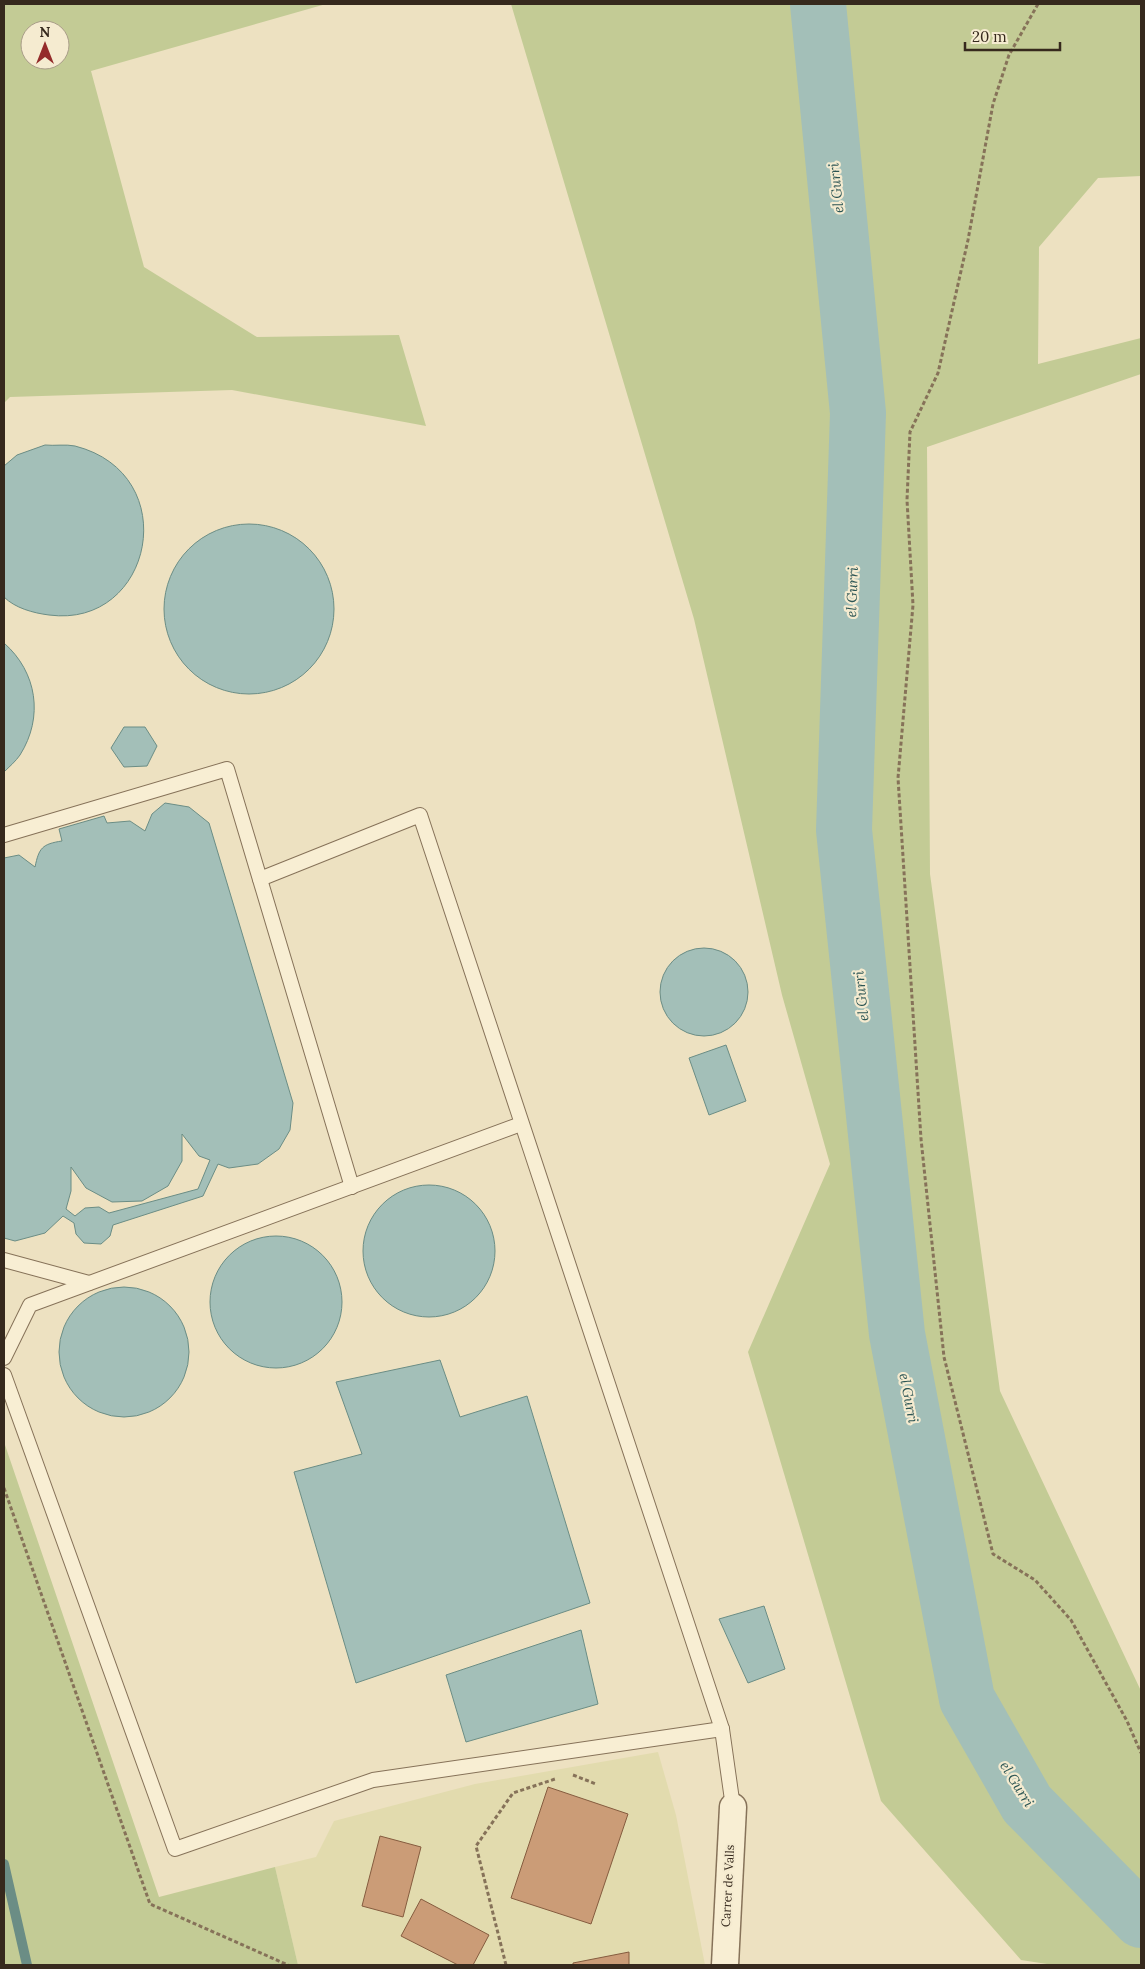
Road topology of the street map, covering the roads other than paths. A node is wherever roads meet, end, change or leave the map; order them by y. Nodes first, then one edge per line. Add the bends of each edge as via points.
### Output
1 (4, 835) edge
2 (260, 878) junction
3 (521, 1124) junction
4 (352, 1187) junction
5 (4, 1260) edge
6 (89, 1283) junction
7 (4, 1358) edge
8 (4, 1375) edge
9 (722, 1729) junction
10 (733, 1807) joint
11 (725, 1965) edge

1 - 2 lane via 227,769
2 - 3 lane via 420,815
2 - 4 lane
3 - 4 lane
3 - 9 lane
4 - 6 lane
5 - 6 lane
6 - 7 lane via 30,1305
8 - 9 lane via 175,1849 372,1780
9 - 10 lane
10 - 11 street, Carrer de Valls

